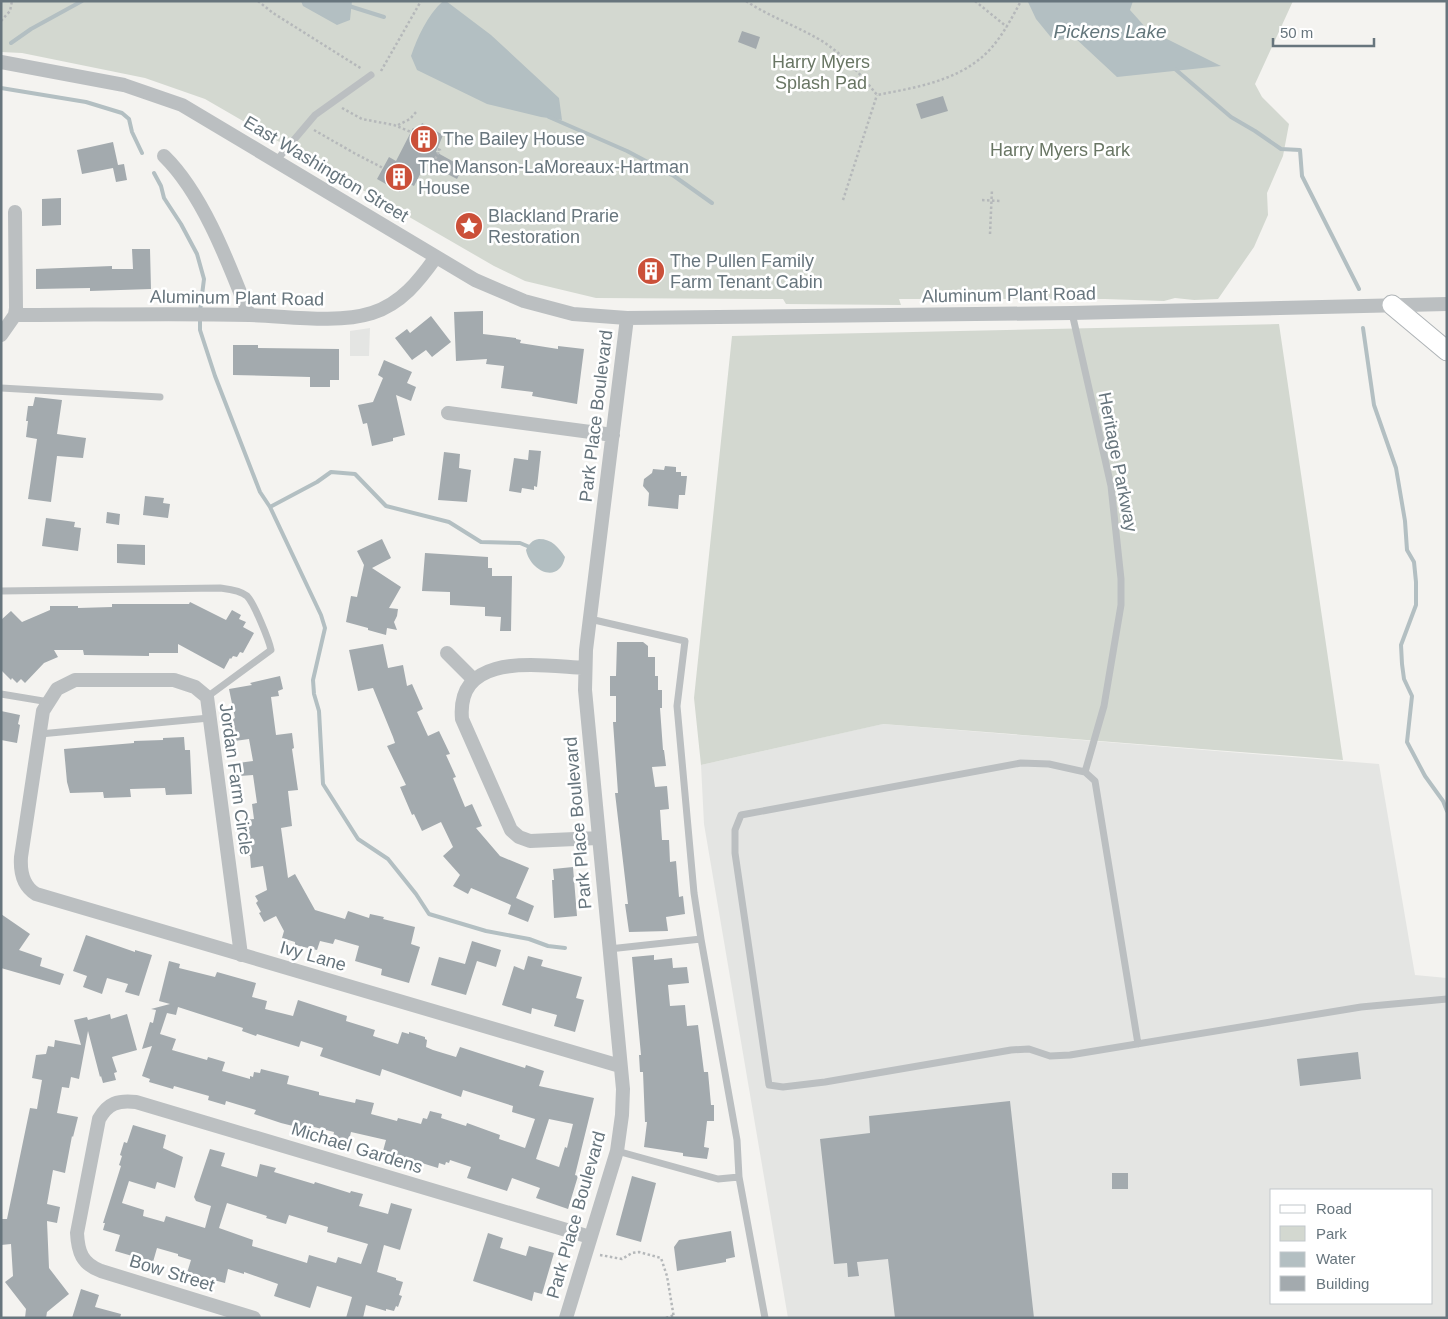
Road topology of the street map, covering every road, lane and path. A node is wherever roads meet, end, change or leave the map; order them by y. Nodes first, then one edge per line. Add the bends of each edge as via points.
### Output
1 (12, 1) edge
2 (258, 1) edge
3 (421, 1) edge
4 (746, 1) edge
5 (975, 1) edge
6 (1021, 1) edge
7 (1, 21) edge
8 (1007, 27) junction
9 (4, 59) edge
10 (371, 75) junction
11 (877, 95) junction
12 (332, 103) junction
13 (417, 111) dead end
14 (306, 125) junction
15 (398, 126) junction
16 (412, 132) dead end
17 (437, 149) dead end
18 (164, 156) dead end
19 (276, 161) junction
20 (383, 168) dead end
21 (428, 172) dead end
22 (992, 188) dead end
23 (843, 200) dead end
24 (982, 200) dead end
25 (991, 200) junction
26 (1000, 201) dead end
27 (15, 212) dead end
28 (990, 234) dead end
29 (436, 257) junction
30 (1447, 304) edge
31 (1392, 305) junction
32 (1072, 313) junction
33 (15, 315) junction
34 (249, 315) junction
35 (627, 318) junction
36 (1, 334) edge
37 (1447, 351) edge
38 (1, 388) edge
39 (160, 397) dead end
40 (448, 413) dead end
41 (612, 435) junction
42 (1, 591) edge
43 (590, 619) junction
44 (447, 653) dead end
45 (586, 668) junction
46 (473, 679) junction
47 (1, 694) edge
48 (207, 697) junction
49 (49, 702) junction
50 (209, 718) junction
51 (40, 734) junction
52 (1085, 772) junction
53 (598, 838) junction
54 (22, 857) joint
55 (701, 939) junction
56 (609, 949) junction
57 (241, 955) junction
58 (1447, 999) edge
59 (1138, 1044) junction
60 (620, 1066) junction
61 (617, 1151) junction
62 (739, 1177) junction
63 (590, 1238) junction
64 (594, 1253) dead end
65 (82, 1258) joint
66 (674, 1317) edge
67 (254, 1318) edge
68 (566, 1318) edge
69 (666, 1318) edge
70 (765, 1318) edge

1 - 7 path via 10,11
2 - 10 path
3 - 10 path via 376,79
4 - 11 path via 822,41 858,71
5 - 8 path
6 - 8 path
8 - 11 path via 982,57 965,68 924,86
9 - 19 street, East Washington Street via 124,85 182,105
10 - 12 lane
11 - 23 path
12 - 14 lane via 315,114
12 - 15 path via 362,119
13 - 15 path
14 - 19 lane
14 - 20 path
15 - 16 path
17 - 21 path via 440,150
18 - 34 street via 178,170 210,224
19 - 29 street, East Washington Street
22 - 25 path
24 - 25 path
25 - 26 path
25 - 28 path
27 - 33 street
29 - 34 street, Aluminum Plant Road via 410,290 398,300 371,313 338,318
29 - 35 street, East Washington Street via 475,280 524,301 573,314
30 - 31 street, Aluminum Plant Road
31 - 32 street, Aluminum Plant Road
31 - 37 street
32 - 35 street, Aluminum Plant Road
32 - 52 lane, Heritage Parkway via 1111,486 1121,579 1121,605 1104,706
33 - 34 street, Aluminum Plant Road
33 - 36 street
35 - 41 street, Park Place Boulevard
38 - 39 lane
40 - 41 street
41 - 43 street, Park Place Boulevard
42 - 48 lane via 220,588 246,596 271,650
43 - 45 street, Park Place Boulevard
43 - 55 lane via 686,641 677,706
44 - 46 street
45 - 46 street via 494,668
45 - 53 street, Park Place Boulevard via 584,690
46 - 53 street via 463,694 462,719 511,830 530,841
47 - 49 lane
48 - 49 street, Jordan Farm Circle via 195,687 174,680 75,680 56,689
48 - 50 street, Jordan Farm Circle
49 - 51 street, Jordan Farm Circle via 43,711
50 - 51 lane
50 - 57 street, Jordan Farm Circle
51 - 54 street, Jordan Farm Circle
52 - 59 lane via 1095,781
52 - 59 lane via 1049,764 1021,763 742,815 736,830 735,853 769,1085 783,1087 824,1082 1011,1050 1029,1049 1050,1056
53 - 56 street, Park Place Boulevard
54 - 57 street, Ivy Lane via 24,880 29,890 36,894
55 - 56 lane
55 - 62 lane via 737,1140
56 - 60 street, Park Place Boulevard
57 - 60 street, Ivy Lane
58 - 59 lane via 1361,1007
60 - 61 street, Park Place Boulevard via 623,1089
61 - 62 lane via 718,1179
61 - 63 street, Park Place Boulevard
62 - 70 lane
63 - 65 street, Michael Gardens via 124,1101 112,1103 99,1119 77,1233
63 - 68 street, Park Place Boulevard
64 - 66 path via 618,1260 639,1252 660,1258 667,1276
65 - 67 street, Bow Street via 92,1268
66 - 69 path

